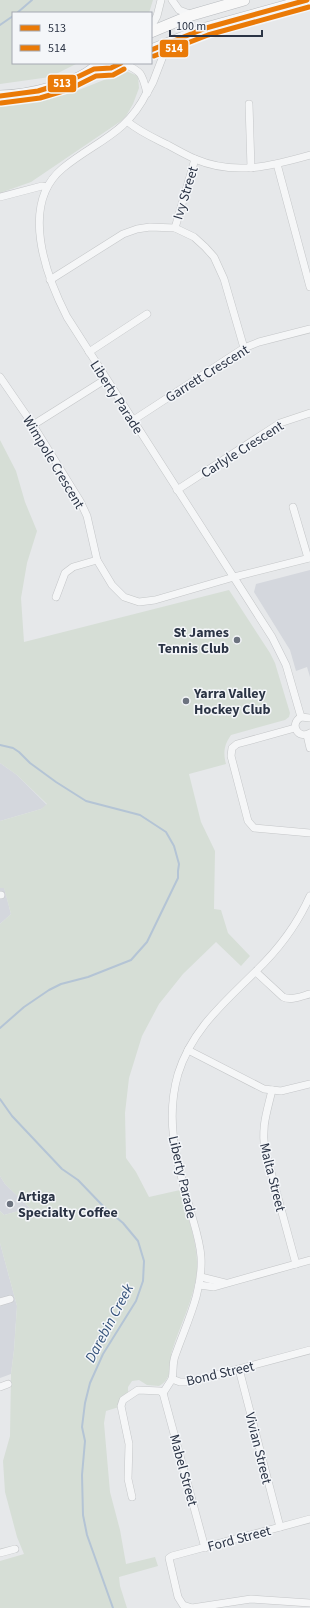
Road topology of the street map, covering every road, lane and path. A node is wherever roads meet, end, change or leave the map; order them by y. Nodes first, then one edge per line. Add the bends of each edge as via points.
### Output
1 (161, 0) edge
2 (172, 0) edge
3 (307, 0) edge
4 (242, 1) edge
5 (192, 15) junction
6 (243, 18) junction
7 (152, 25) edge
8 (152, 32) edge
9 (178, 38) junction
10 (152, 50) edge
11 (120, 64) edge
12 (125, 64) edge
13 (96, 66) edge
14 (147, 92) junction
15 (0, 96) edge
16 (249, 104) dead end
17 (128, 122) junction
18 (310, 155) edge
19 (195, 159) junction
20 (277, 164) junction
21 (251, 168) junction
22 (47, 187) junction
23 (0, 197) edge
24 (175, 228) junction
25 (50, 280) junction
26 (310, 287) edge
27 (147, 314) dead end
28 (310, 329) edge
29 (244, 348) junction
30 (89, 352) junction
31 (0, 377) edge
32 (106, 379) junction
33 (310, 412) edge
34 (132, 420) junction
35 (33, 425) junction
36 (177, 490) junction
37 (293, 507) dead end
38 (309, 558) edge
39 (97, 560) junction
40 (234, 577) junction
41 (56, 597) dead end
42 (301, 717) junction
43 (310, 718) edge
44 (295, 728) junction
45 (308, 734) edge
46 (310, 748) edge
47 (310, 833) edge
48 (310, 896) edge
49 (256, 972) junction
50 (310, 994) edge
51 (188, 1050) junction
52 (310, 1084) edge
53 (272, 1090) junction
54 (310, 1260) edge
55 (296, 1264) junction
56 (200, 1277) junction
57 (228, 1283) junction
58 (199, 1285) junction
59 (10, 1299) dead end
60 (0, 1302) edge
61 (310, 1350) edge
62 (239, 1368) junction
63 (172, 1380) junction
64 (8, 1384) dead end
65 (0, 1386) edge
66 (163, 1393) junction
67 (132, 1497) dead end
68 (310, 1519) edge
69 (280, 1527) junction
70 (205, 1548) junction
71 (15, 1549) dead end
72 (0, 1553) edge
73 (310, 1603) edge
74 (192, 1608) edge

1 - 7 street
2 - 5 street via 183,13
3 - 6 highway
4 - 5 highway
4 - 6 highway
5 - 8 highway
6 - 9 highway
9 - 10 highway
9 - 14 street, Liberty Parade via 163,56
11 - 13 highway via 111,68
12 - 14 street via 143,75
13 - 15 highway via 66,82 38,91
14 - 17 street, Liberty Parade
16 - 21 street
17 - 19 street
17 - 22 street, Liberty Parade via 62,168
18 - 20 street
19 - 21 street via 235,169
19 - 24 street, Ivy Street
20 - 21 street
20 - 26 street
22 - 23 street via 42,186
22 - 25 street, Liberty Parade via 41,206 39,226
24 - 25 street via 150,227 123,234
24 - 29 street via 194,237 214,257 224,278
25 - 30 street, Liberty Parade via 67,317
27 - 30 street
28 - 29 street, Garrett Crescent
29 - 34 street, Garrett Crescent
30 - 32 street, Liberty Parade
31 - 35 street, Wimpole Crescent
32 - 34 street, Liberty Parade
32 - 35 street
33 - 36 street, Carlyle Crescent via 280,423
34 - 36 street, Liberty Parade
35 - 39 street, Wimpole Crescent via 80,501 87,516
36 - 40 street, Liberty Parade
37 - 38 street
38 - 40 street, Wimpole Crescent
39 - 40 street, Wimpole Crescent via 112,585 124,597 138,602 155,600
39 - 41 street via 66,573
40 - 42 street, Liberty Parade via 280,651
42 - 43 street
42 - 44 street via 296,721
44 - 45 street via 300,734
44 - 47 street via 237,744 232,748 231,756 248,821 254,828
45 - 46 street
48 - 49 street, Liberty Parade via 288,936
49 - 50 street via 286,999
49 - 51 street, Liberty Parade via 213,1013 200,1028
51 - 53 street via 257,1086
51 - 56 street, Liberty Parade via 174,1092 172,1132 176,1159 200,1249
52 - 53 street via 285,1090
53 - 55 street, Malta Street via 263,1126 264,1144
54 - 55 street
55 - 57 street
56 - 57 street
56 - 58 street, Liberty Parade
57 - 58 street via 214,1287
58 - 63 street, Liberty Parade via 174,1358
59 - 60 street
61 - 62 street, Bond Street
62 - 63 street, Bond Street via 190,1382
62 - 69 street, Vivian Street
63 - 66 street, Bond Street
64 - 65 street
66 - 67 street via 138,1390 121,1402 129,1444 128,1479
66 - 70 street, Mabel Street
68 - 69 street, Ford Street
69 - 70 street, Ford Street
70 - 74 street, Ford Street via 169,1558 178,1597 183,1605
71 - 72 street
73 - 74 street via 251,1599

